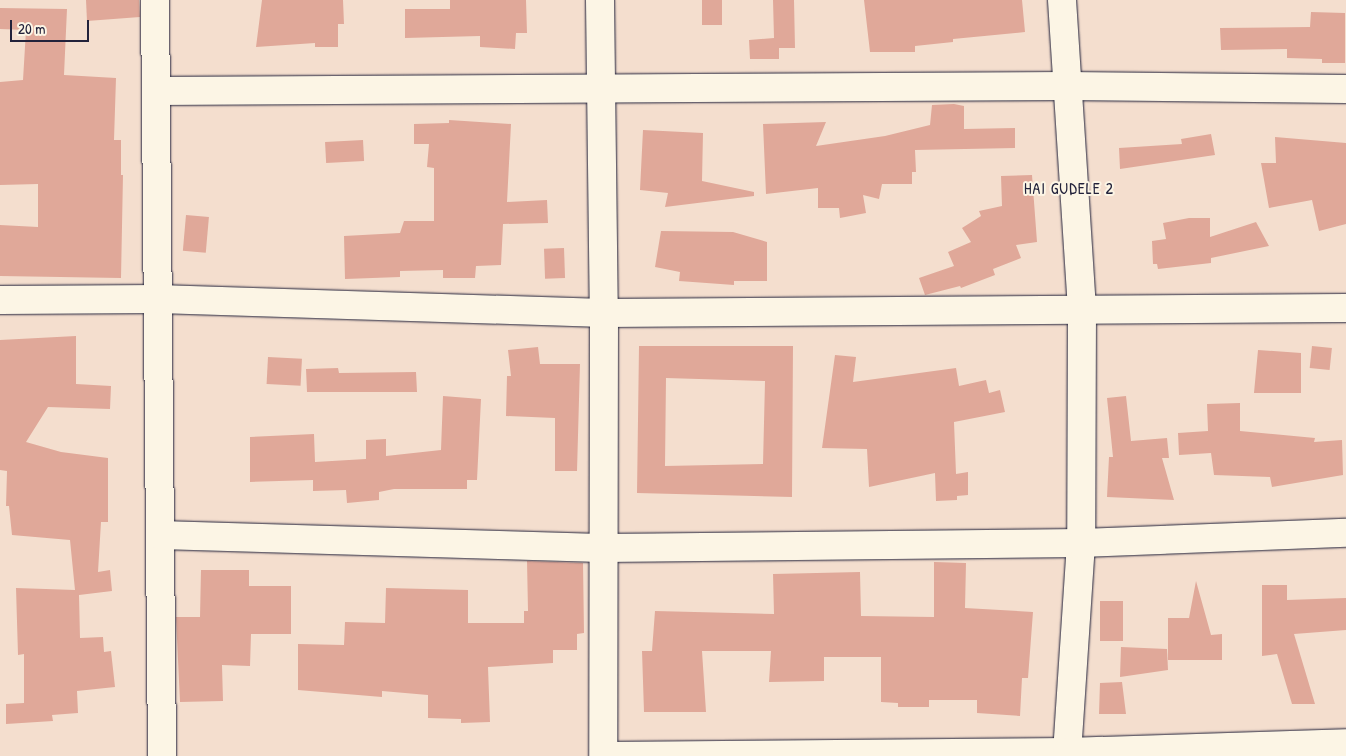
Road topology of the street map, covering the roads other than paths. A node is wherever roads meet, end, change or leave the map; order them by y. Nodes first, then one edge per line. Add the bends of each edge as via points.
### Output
1 (155, 0) edge
2 (600, 0) edge
3 (1062, 0) edge
4 (1066, 86) junction
5 (601, 88) junction
6 (1346, 89) edge
7 (156, 91) junction
8 (158, 299) junction
9 (0, 300) edge
10 (1346, 308) edge
11 (1082, 311) junction
12 (604, 312) junction
13 (1346, 533) edge
14 (160, 535) junction
15 (1081, 543) junction
16 (602, 548) junction
17 (1346, 743) edge
18 (1067, 754) edge
19 (162, 756) edge
20 (603, 756) edge
21 (608, 756) edge

1 - 7 street
2 - 5 street
3 - 4 street
4 - 5 street
4 - 6 street
4 - 11 street
5 - 7 street
5 - 12 street
7 - 8 street
8 - 9 street
8 - 12 street
8 - 14 street
10 - 11 street
11 - 12 street
11 - 15 street
12 - 16 street
13 - 15 street
14 - 16 street
14 - 19 street
15 - 16 street
15 - 18 street
16 - 20 street
17 - 18 street
18 - 21 street

